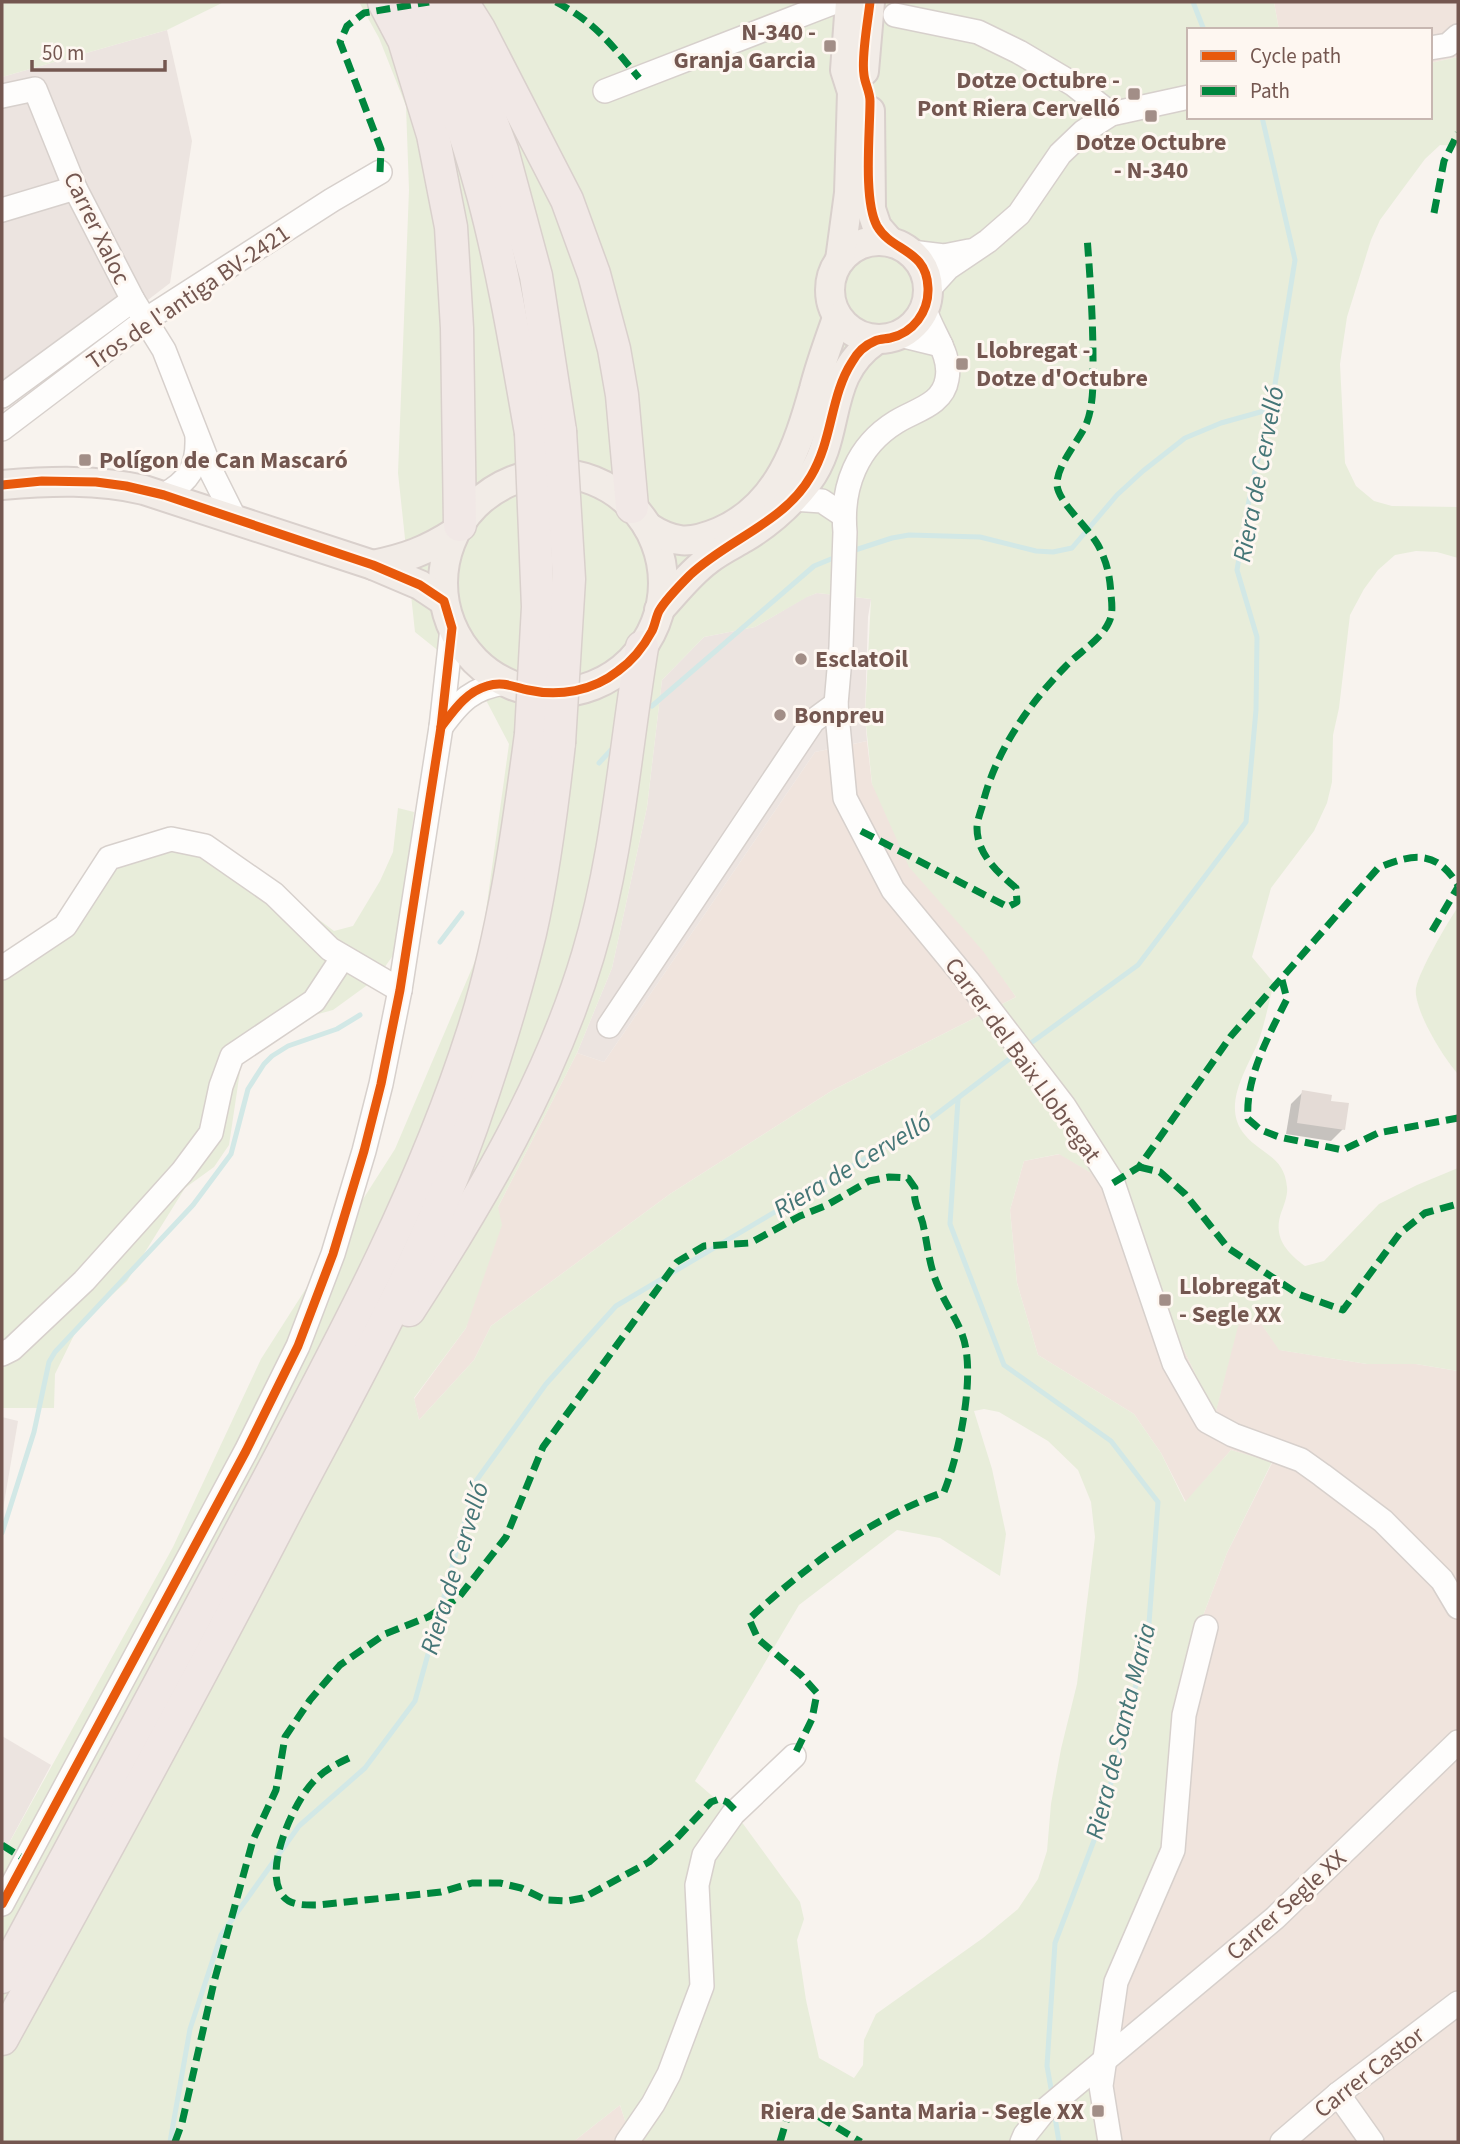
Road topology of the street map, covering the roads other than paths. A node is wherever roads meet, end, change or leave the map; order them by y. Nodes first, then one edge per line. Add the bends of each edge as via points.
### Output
1 (383, 2) edge
2 (407, 2) edge
3 (438, 2) edge
4 (462, 2) edge
5 (835, 2) edge
6 (850, 2) edge
7 (870, 2) edge
8 (890, 8) edge
9 (441, 34) junction
10 (1458, 36) edge
11 (1432, 48) edge
12 (862, 87) junction
13 (605, 91) dead end
14 (2, 96) edge
15 (1187, 97) edge
16 (1111, 114) junction
17 (380, 172) dead end
18 (75, 188) junction
19 (2, 210) edge
20 (900, 247) junction
21 (972, 251) junction
22 (840, 260) junction
23 (133, 300) junction
24 (926, 300) junction
25 (837, 318) junction
26 (147, 319) junction
27 (888, 337) junction
28 (941, 345) junction
29 (2, 396) edge
30 (2, 429) edge
31 (196, 431) junction
32 (2, 485) edge
33 (164, 495) junction
34 (792, 499) junction
35 (640, 517) junction
36 (235, 519) junction
37 (844, 524) junction
38 (457, 529) junction
39 (373, 565) junction
40 (659, 610) junction
41 (448, 614) junction
42 (642, 647) junction
43 (505, 683) junction
44 (836, 704) junction
45 (441, 727) junction
46 (545, 739) junction
47 (343, 957) junction
48 (2, 968) edge
49 (400, 990) junction
50 (609, 1027) dead end
51 (2, 1354) edge
52 (324, 1439) junction
53 (1458, 1607) edge
54 (1206, 1627) dead end
55 (1458, 1742) edge
56 (794, 1756) dead end
57 (2, 1904) edge
58 (2, 1977) edge
59 (1458, 2003) edge
60 (2, 2039) edge
61 (1106, 2061) junction
62 (1338, 2094) junction
63 (627, 2142) edge
64 (1023, 2142) edge
65 (1110, 2142) edge
66 (1282, 2142) edge
67 (1372, 2142) edge

1 - 9 highway
2 - 9 highway
3 - 9 highway
4 - 9 highway
5 - 13 street
6 - 12 main road via 845,70
7 - 12 main road
8 - 12 main road via 882,74
8 - 16 street via 978,32 1073,84
9 - 35 highway via 566,200 594,274 614,349
9 - 38 highway via 433,135 451,227 457,328
9 - 46 highway, bridge via 502,150 536,276 545,432 569,579
10 - 11 street via 1448,45
12 - 20 main road via 871,209 877,227
12 - 22 main road
14 - 18 street, Carrer Xaloc via 35,89
15 - 16 street
16 - 21 street via 1073,140 1019,214
17 - 26 street, Tros de l'antiga BV-2421
18 - 19 street
18 - 23 street, Carrer Xaloc
20 - 21 street via 944,256
20 - 22 main road via 879,241 857,246
20 - 24 main road via 925,272
21 - 24 street via 948,268
22 - 25 main road via 830,292
23 - 26 street, Carrer Xaloc
23 - 29 street
24 - 27 main road via 919,320
24 - 28 street, Carrer del Baix Llobregat via 929,323
25 - 27 main road via 853,332
25 - 35 main road via 799,443 788,466 757,506 723,530 697,540 672,540
26 - 30 street, Tros de l'antiga BV-2421
26 - 31 street, Carrer Xaloc via 164,349
27 - 28 street
27 - 34 main road via 861,350 852,362 840,384 820,459
28 - 37 street, Carrer del Baix Llobregat via 947,359 942,393 932,404 875,438 856,462 846,495
31 - 33 street, Carrer Xaloc via 197,460 179,486
31 - 36 street, Carrer Xaloc
32 - 33 main road via 96,482
33 - 36 main road
34 - 37 street via 822,501
34 - 40 main road via 767,522 709,559
35 - 38 main road via 619,496 590,480 542,474 495,490
35 - 40 main road via 661,561
36 - 39 main road
37 - 44 street, Carrer del Baix Llobregat
38 - 39 main road via 429,550
38 - 41 main road via 443,574
39 - 41 main road via 420,584
40 - 42 main road
41 - 43 main road via 468,654
41 - 45 street
42 - 43 main road via 618,671 580,690 538,692
42 - 52 highway via 607,876 571,1004 514,1133 434,1271
43 - 45 street via 473,692
44 - 50 street via 813,721
44 - 53 street, Carrer del Baix Llobregat via 845,798 892,890 1064,1106 1113,1183 1174,1363 1208,1421 1233,1436 1301,1460 1332,1482 1383,1521 1442,1580
45 - 49 street
46 - 52 highway via 550,821 530,932 501,1040 471,1128 389,1315
46 - 58 highway via 497,943 463,1061 411,1196 317,1386
47 - 48 street via 274,894 205,846 171,839 108,858 65,926
47 - 49 street
47 - 51 street via 314,1001 232,1056 211,1133 181,1172 84,1281
49 - 57 street via 361,1163 298,1346 202,1535
52 - 60 highway via 177,1721
54 - 61 street via 1184,1715 1173,1850 1116,1982
55 - 61 street, Carrer Segle XX via 1275,1919
56 - 63 street via 733,1814 704,1855 697,1885 702,1986 669,2074
59 - 62 street, Carrer Castor
61 - 64 street, Carrer Segle XX via 1045,2110
61 - 65 street via 1101,2086
62 - 66 street, Carrer Castor
62 - 67 street

